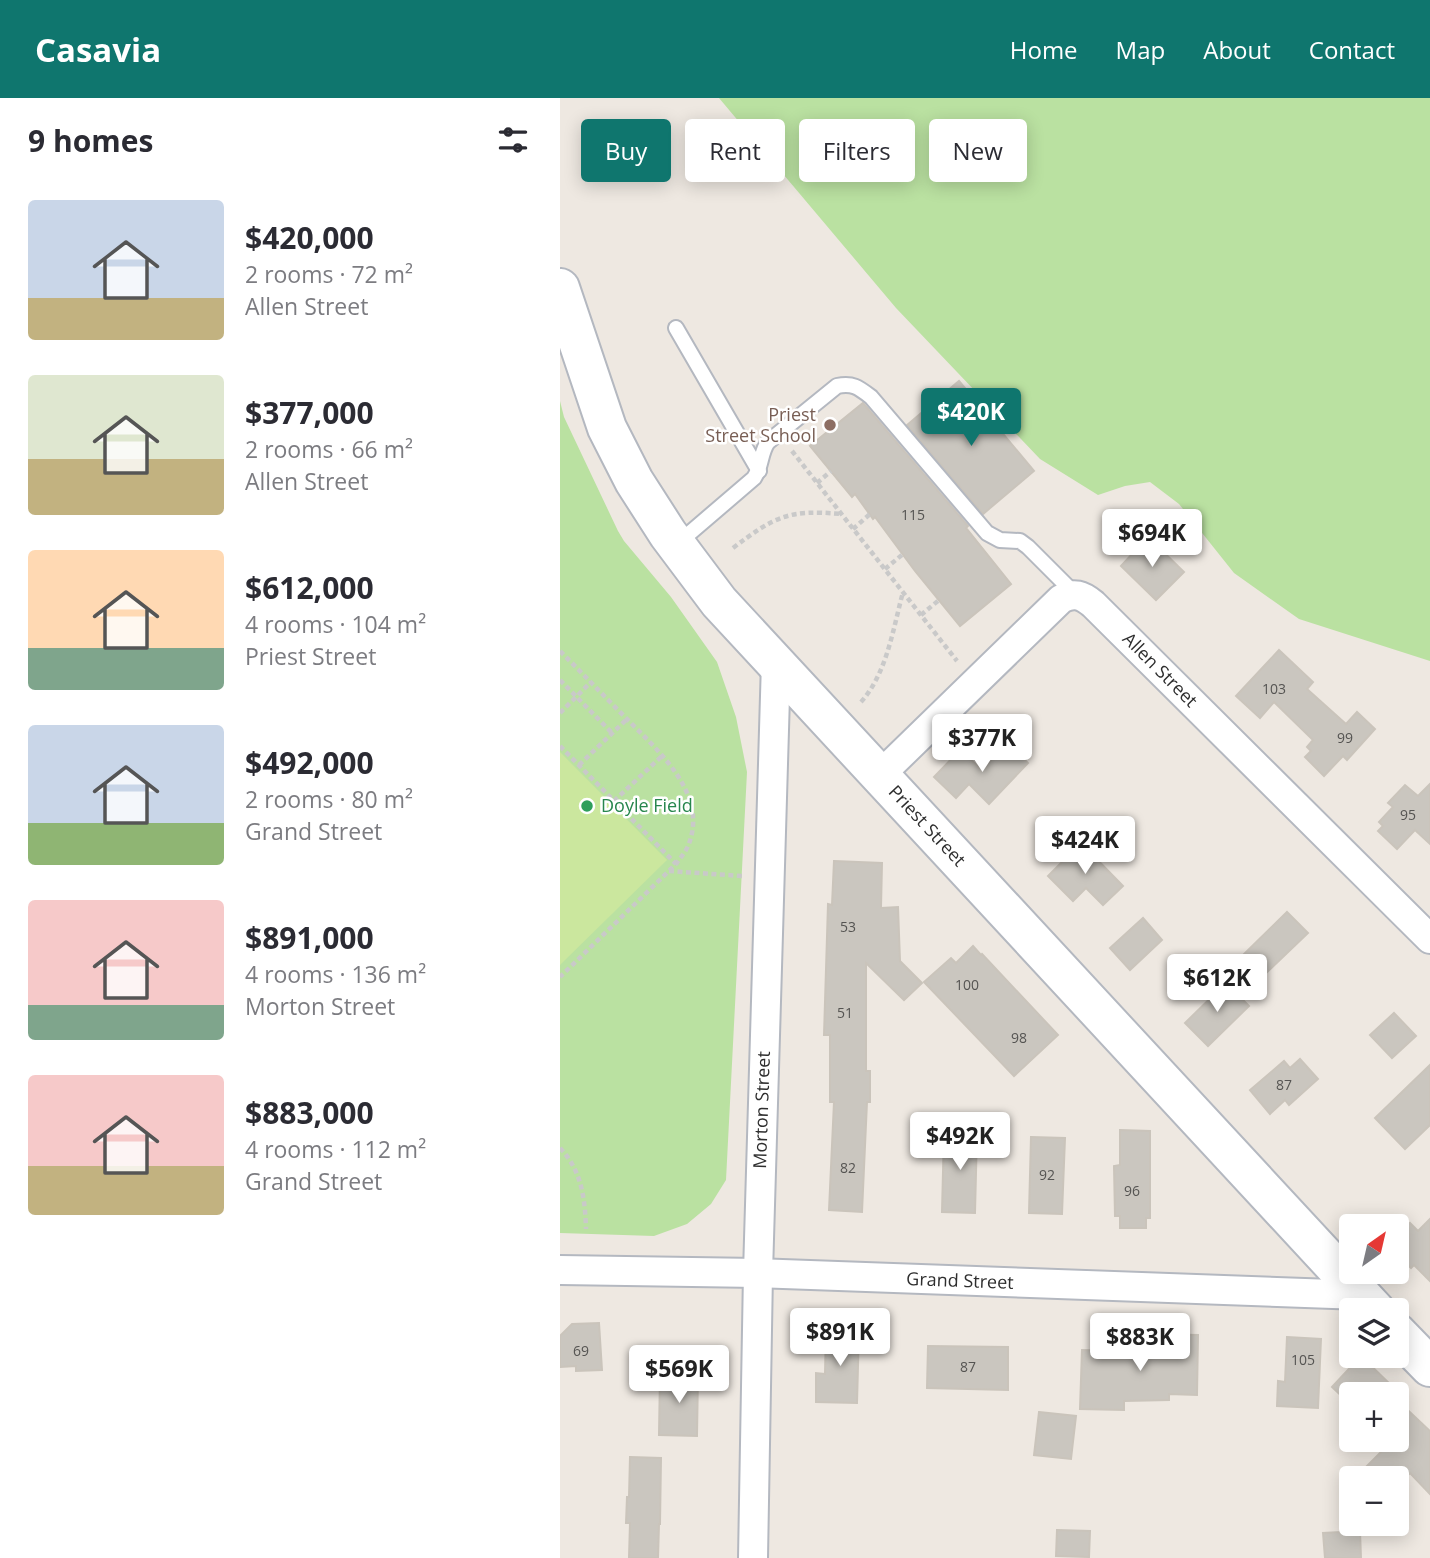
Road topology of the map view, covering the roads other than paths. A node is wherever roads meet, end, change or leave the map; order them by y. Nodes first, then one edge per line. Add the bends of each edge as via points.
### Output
1 (560, 288) edge
2 (676, 328) dead end
3 (759, 471) junction
4 (676, 545) junction
5 (1076, 595) junction
6 (776, 662) junction
7 (880, 775) junction
8 (1430, 939) edge
9 (560, 1270) edge
10 (758, 1273) junction
11 (1363, 1298) edge
12 (1339, 1302) edge
13 (1409, 1345) edge
14 (1430, 1367) edge
15 (753, 1558) edge

1 - 4 main road, Priest Street via 607,428 634,481
2 - 3 lane
3 - 4 lane
3 - 5 lane via 768,442 837,386 849,384 871,397 987,533 1000,540 1020,541
4 - 6 main road, Priest Street via 719,602
5 - 7 street via 1061,599
5 - 8 street, Allen Street via 1093,604
6 - 7 main road, Priest Street
6 - 10 street, Morton Street
7 - 11 main road, Priest Street
9 - 10 street, Grand Street
10 - 12 street, Grand Street
10 - 15 street, Morton Street
13 - 14 main road

